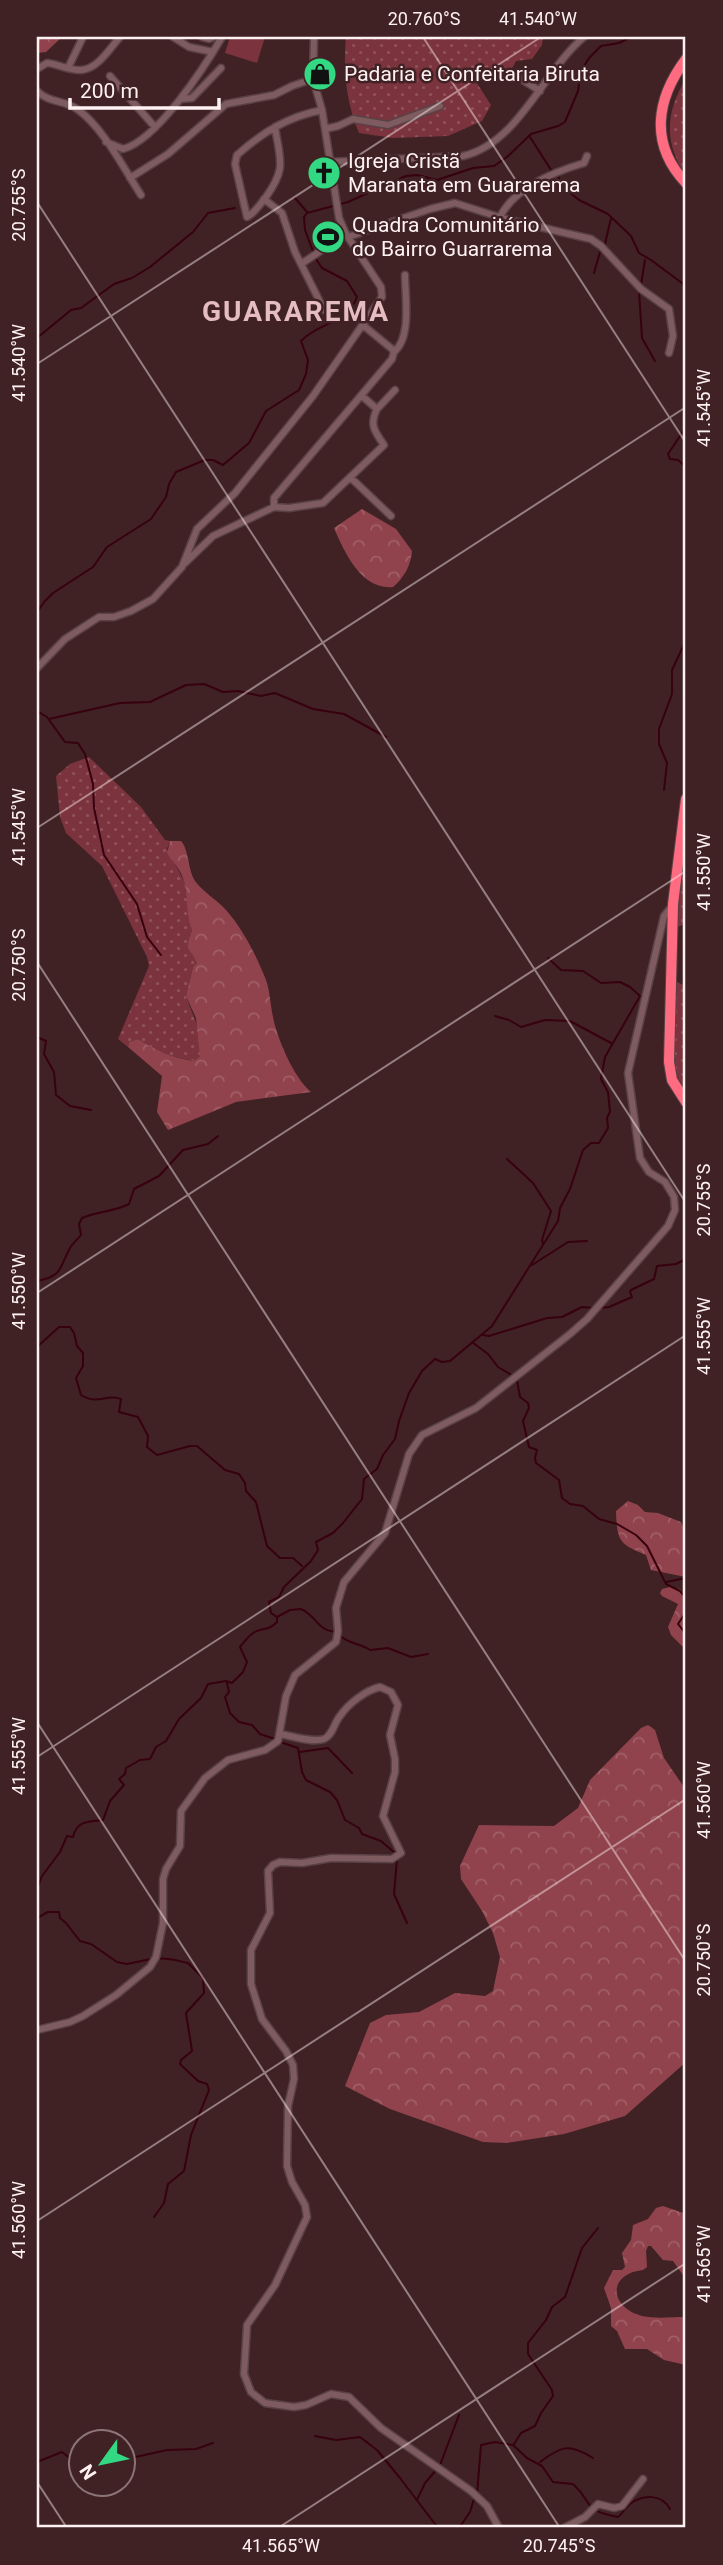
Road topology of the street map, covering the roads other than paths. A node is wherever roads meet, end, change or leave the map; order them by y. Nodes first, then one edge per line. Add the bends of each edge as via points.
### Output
1 (83, 37) edge
2 (120, 37) edge
3 (173, 37) edge
4 (202, 37) edge
5 (222, 37) edge
6 (314, 37) edge
7 (584, 37) edge
8 (212, 38) edge
9 (212, 52) junction
10 (686, 59) edge
11 (68, 68) junction
12 (221, 68) dead end
13 (37, 69) edge
14 (482, 72) dead end
15 (110, 76) dead end
16 (313, 79) junction
17 (37, 91) edge
18 (540, 91) junction
19 (181, 99) junction
20 (440, 106) dead end
21 (322, 110) junction
22 (154, 126) junction
23 (275, 127) junction
24 (325, 129) junction
25 (106, 142) junction
26 (587, 156) dead end
27 (328, 162) junction
28 (130, 178) junction
29 (686, 183) edge
30 (141, 195) dead end
31 (264, 199) junction
32 (500, 217) junction
33 (347, 235) junction
34 (301, 264) junction
35 (405, 275) dead end
36 (324, 310) dead end
37 (364, 326) junction
38 (394, 352) junction
39 (669, 353) dead end
40 (395, 390) dead end
41 (362, 396) junction
42 (377, 409) junction
43 (351, 478) junction
44 (274, 508) junction
45 (391, 516) dead end
46 (182, 567) junction
47 (37, 668) edge
48 (686, 799) edge
49 (673, 904) junction
50 (686, 1102) edge
51 (279, 1734) junction
52 (37, 2030) edge
53 (643, 2479) dead end
54 (499, 2528) edge
55 (564, 2528) edge

1 - 11 street
2 - 11 street via 96,63 80,70
3 - 9 street
4 - 8 street
5 - 9 street
6 - 16 street
7 - 18 street
9 - 19 street
10 - 29 highway via 662,102 661,117 669,159
11 - 13 street via 47,63
12 - 19 street via 192,98
14 - 18 street via 518,77
15 - 22 street
16 - 21 street
16 - 28 street via 274,95 226,104 168,154
17 - 25 street via 48,100 78,110
18 - 27 street via 500,137 471,154
19 - 22 street
20 - 24 street via 388,125 353,119
21 - 23 street via 295,116
21 - 24 street
22 - 25 street via 130,147 117,148
23 - 31 street via 281,172
23 - 31 street via 235,158 247,217
24 - 27 street
25 - 28 street
26 - 32 street via 584,163 554,173 514,198
27 - 33 street
28 - 30 street
31 - 34 street via 282,214
32 - 33 street via 449,204
32 - 39 street via 595,241 640,289 667,307 673,336
33 - 34 street
33 - 37 street via 381,287 382,297
34 - 36 street
35 - 38 street via 404,331
37 - 38 street
37 - 46 street via 240,487 197,529
38 - 41 street
40 - 42 street
41 - 42 street
41 - 44 street via 274,498
42 - 43 street via 372,425 384,445
43 - 44 street via 323,503
43 - 45 street
44 - 46 street via 213,536
46 - 47 street via 153,599 114,617 99,617 65,639
48 - 49 highway
49 - 50 highway via 668,1062 672,1080
49 - 51 street via 664,916 628,1073 640,1158 674,1197 675,1210 668,1226 587,1319 476,1408 422,1435 409,1454 385,1533 344,1582 336,1608 336,1642 295,1675
51 - 52 street via 278,1741 265,1750 228,1760 205,1778 180,1811 181,1841 163,1879 163,1923 150,1967 83,2016
51 - 54 street via 325,1738 343,1712 371,1690 380,1687 391,1692 398,1705 390,1735 396,1765 383,1816 401,1853 392,1859 281,1861 268,1871 270,1913 251,1950 251,1984 262,2020 293,2065 287,2166 307,2217 275,2285 247,2325 245,2380 254,2396 271,2405 301,2406 331,2394 354,2399 381,2428 478,2498
53 - 55 street via 622,2506 598,2504

